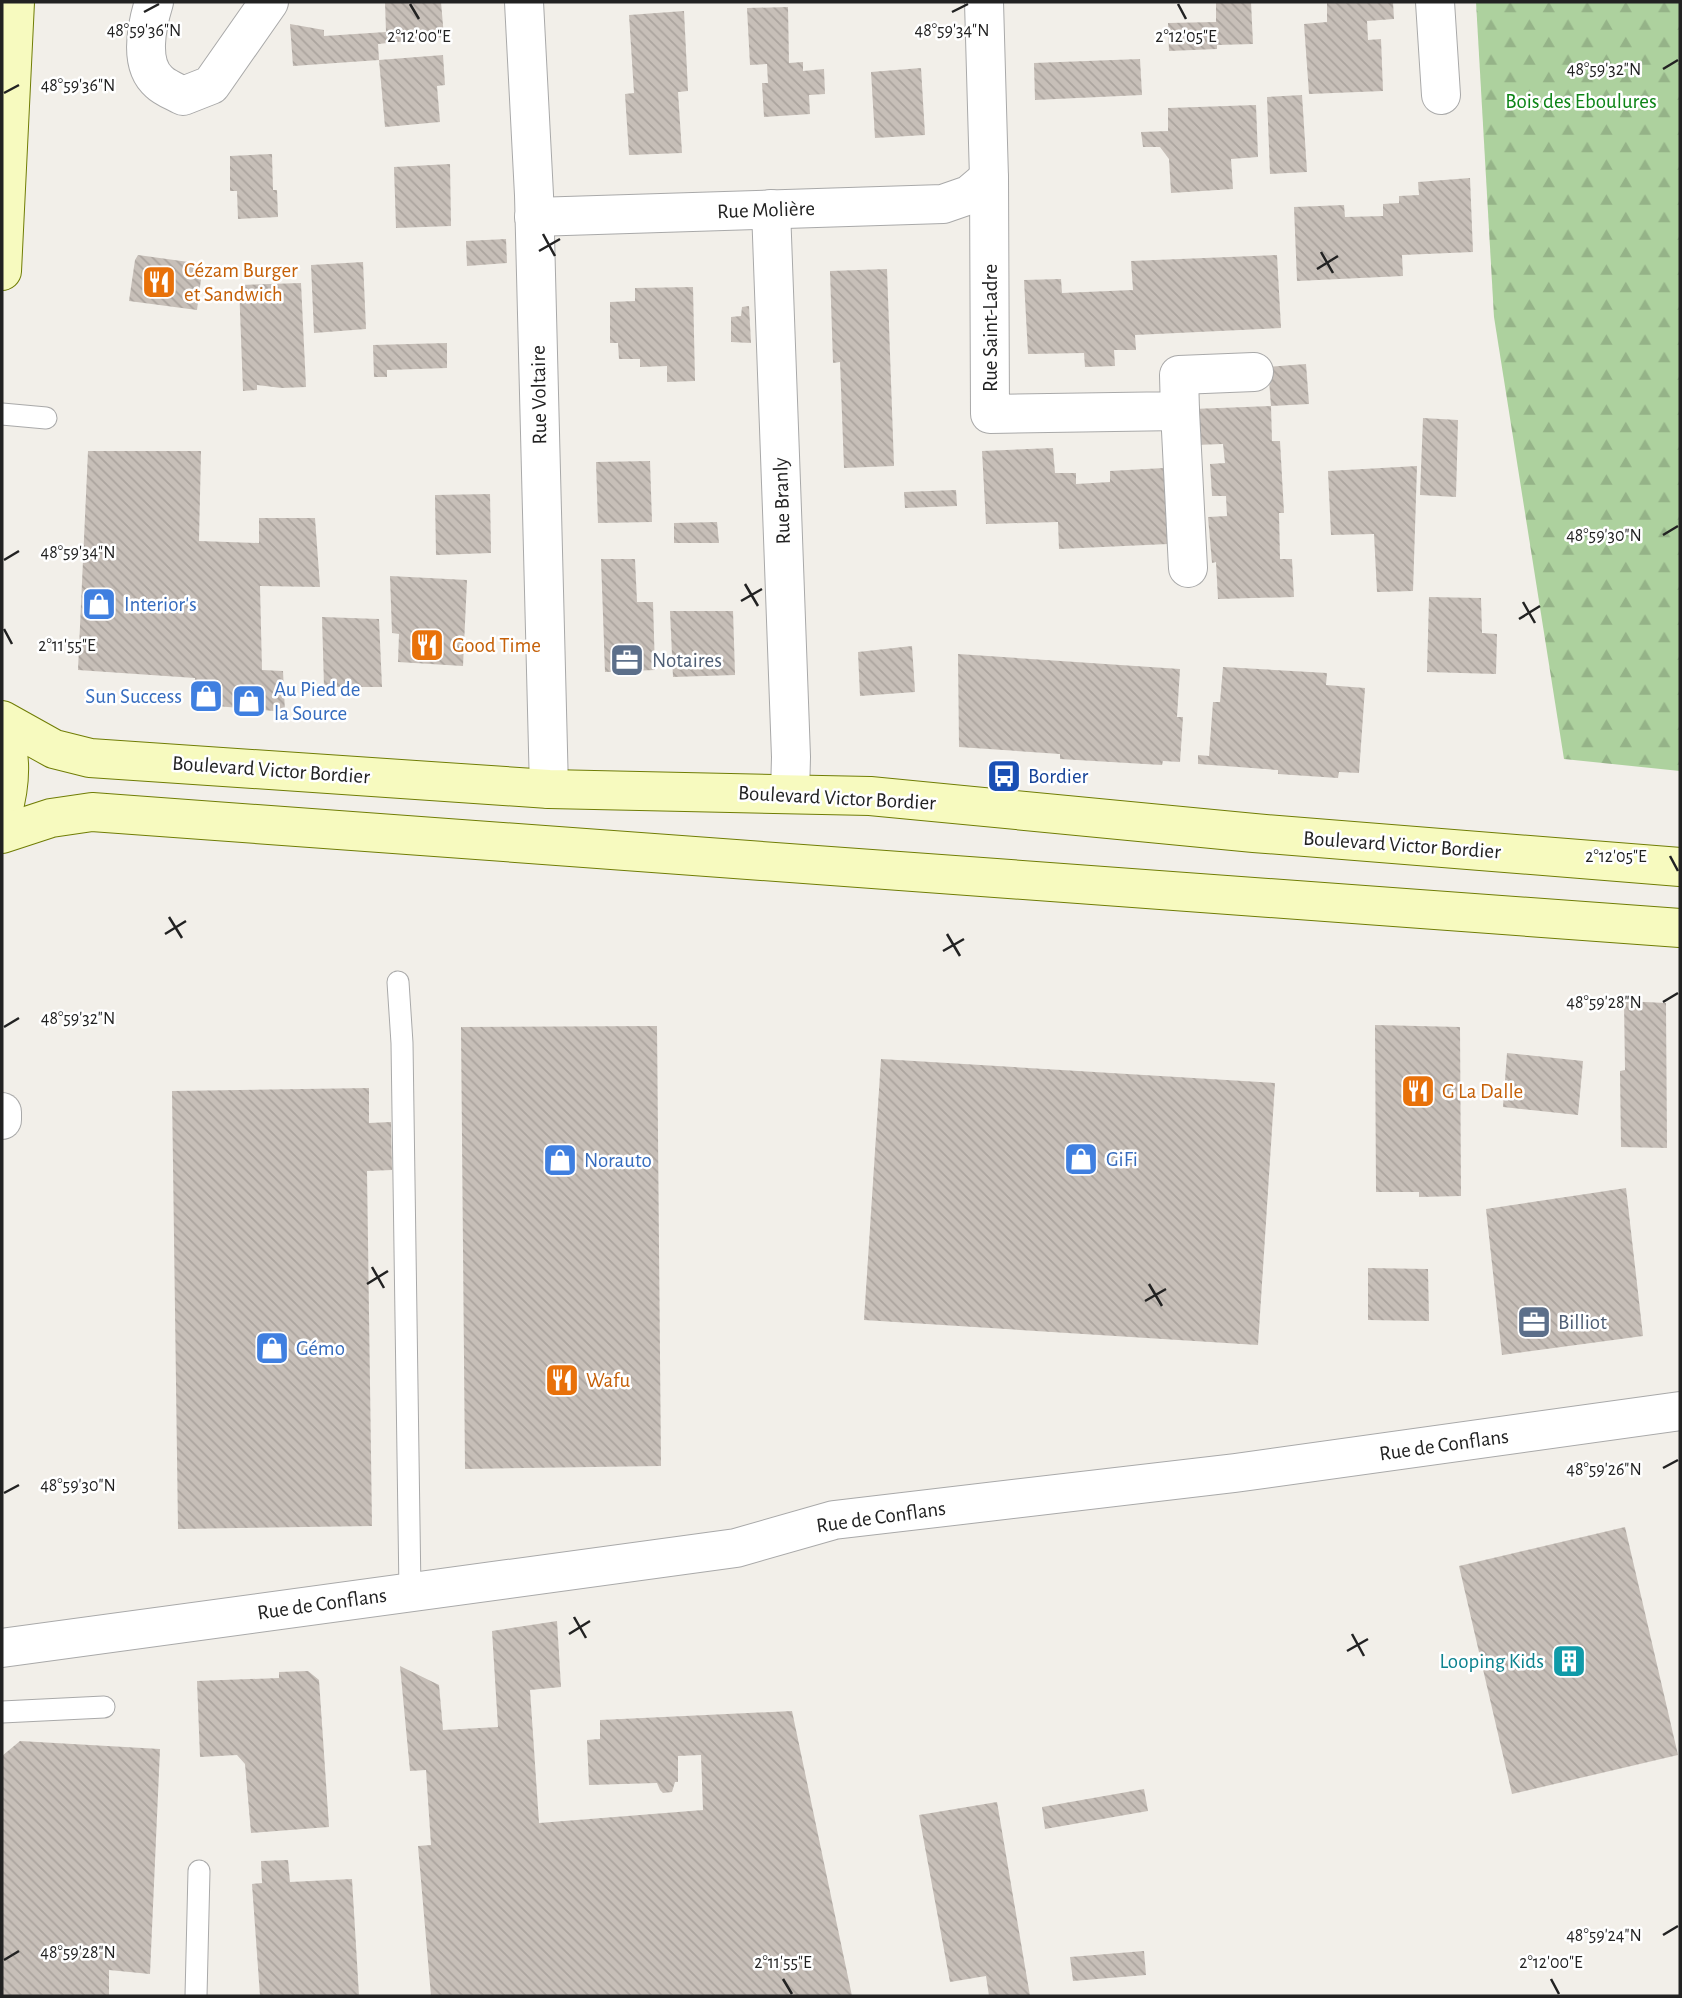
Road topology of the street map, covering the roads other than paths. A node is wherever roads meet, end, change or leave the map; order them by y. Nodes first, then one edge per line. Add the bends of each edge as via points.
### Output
1 (15, 2) edge
2 (154, 2) edge
3 (269, 2) edge
4 (524, 2) edge
5 (984, 2) edge
6 (1435, 2) edge
7 (1441, 96) dead end
8 (989, 178) junction
9 (771, 209) junction
10 (534, 217) junction
11 (2, 271) edge
12 (1254, 372) dead end
13 (1180, 411) junction
14 (2, 414) edge
15 (46, 418) dead end
16 (1188, 568) dead end
17 (2, 720) edge
18 (2, 730) edge
19 (550, 789) junction
20 (790, 794) junction
21 (2, 814) edge
22 (2, 834) edge
23 (1680, 867) edge
24 (1680, 928) edge
25 (398, 982) dead end
26 (2, 1112) edge
27 (2, 1120) edge
28 (1680, 1411) edge
29 (410, 1592) junction
30 (2, 1648) edge
31 (104, 1707) dead end
32 (2, 1712) edge
33 (199, 1871) dead end
34 (196, 1996) edge

1 - 11 main road
2 - 3 street via 148,23 147,66 159,82 183,96 211,85
4 - 10 street, Rue Voltaire
5 - 8 street
6 - 7 street
8 - 9 street, Rue Molière via 969,195 943,204
8 - 13 street, Rue Saint-Ladre via 990,414
9 - 10 street, Rue Molière
9 - 20 street, Rue Branly
10 - 19 street, Rue Voltaire
12 - 13 street via 1179,376
13 - 16 street
14 - 15 lane
17 - 19 main road, Boulevard Victor Bordier via 54,749 90,758
18 - 21 main road via 9,778
19 - 20 main road, Boulevard Victor Bordier
20 - 23 main road, Boulevard Victor Bordier via 870,796
22 - 24 main road via 92,811
25 - 29 lane
26 - 27 street
28 - 29 street, Rue de Conflans via 1235,1473 834,1520 736,1548
29 - 30 street, Rue de Conflans
31 - 32 lane
33 - 34 lane

